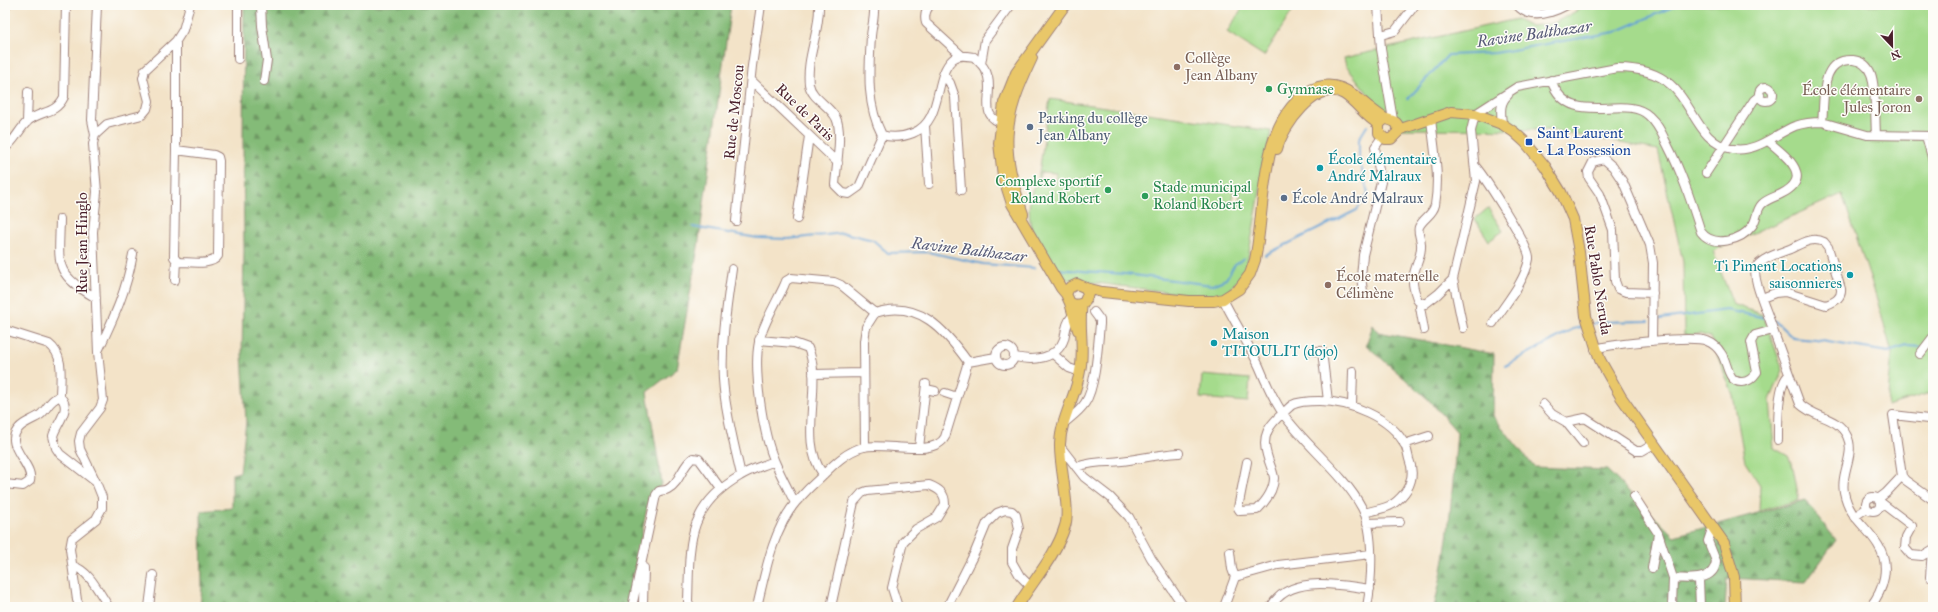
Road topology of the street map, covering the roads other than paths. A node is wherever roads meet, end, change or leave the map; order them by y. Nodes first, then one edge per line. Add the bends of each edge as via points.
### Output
1 (66, 5) edge
2 (97, 5) edge
3 (190, 5) edge
4 (238, 5) edge
5 (262, 5) edge
6 (761, 5) edge
7 (820, 5) edge
8 (874, 5) edge
9 (930, 5) edge
10 (1012, 5) edge
11 (1065, 5) edge
12 (1378, 5) edge
13 (1415, 5) edge
14 (1517, 5) edge
15 (1567, 5) edge
16 (1381, 35) junction
17 (985, 40) junction
18 (176, 41) junction
19 (961, 55) junction
20 (974, 57) junction
21 (238, 59) dead end
22 (981, 64) junction
23 (944, 75) junction
24 (1551, 80) junction
25 (264, 81) dead end
26 (752, 81) junction
27 (1517, 87) junction
28 (28, 92) dead end
29 (1760, 95) dead end
30 (1475, 114) junction
31 (1431, 119) junction
32 (1386, 121) junction
33 (27, 122) junction
34 (1822, 122) junction
35 (1004, 124) junction
36 (1502, 124) junction
37 (924, 126) junction
38 (1398, 130) junction
39 (95, 134) junction
40 (882, 135) junction
41 (1876, 135) junction
42 (809, 136) junction
43 (1930, 136) edge
44 (1382, 137) junction
45 (1768, 141) junction
46 (1723, 146) junction
47 (5, 148) edge
48 (176, 150) junction
49 (1933, 161) edge
50 (838, 163) junction
51 (1476, 167) junction
52 (1706, 173) dead end
53 (929, 184) dead end
54 (961, 190) dead end
55 (60, 219) dead end
56 (797, 219) dead end
57 (736, 221) dead end
58 (133, 254) dead end
59 (176, 260) junction
60 (732, 269) dead end
61 (1453, 279) junction
62 (176, 280) dead end
63 (1363, 291) dead end
64 (1653, 293) junction
65 (1068, 295) junction
66 (1085, 297) junction
67 (96, 298) junction
68 (1762, 298) junction
69 (1224, 301) junction
70 (1422, 304) junction
71 (1094, 312) dead end
72 (876, 313) junction
73 (1072, 316) junction
74 (1493, 323) dead end
75 (1772, 327) junction
76 (1463, 328) dead end
77 (5, 330) edge
78 (1424, 330) dead end
79 (1081, 338) junction
80 (1933, 338) edge
81 (759, 340) junction
82 (1652, 342) junction
83 (1595, 349) junction
84 (1312, 351) dead end
85 (98, 352) junction
86 (1052, 353) junction
87 (1920, 354) dead end
88 (996, 356) junction
89 (1015, 357) junction
90 (968, 362) junction
91 (1353, 371) dead end
92 (1080, 372) junction
93 (864, 373) junction
94 (813, 374) junction
95 (1789, 375) junction
96 (935, 391) dead end
97 (945, 393) dead end
98 (60, 397) junction
99 (957, 397) junction
100 (1328, 401) junction
101 (1543, 404) dead end
102 (1352, 405) junction
103 (1283, 414) junction
104 (1566, 422) junction
105 (1933, 422) edge
106 (1063, 424) junction
107 (1429, 436) dead end
108 (1778, 440) dead end
109 (1583, 443) dead end
110 (1404, 444) junction
111 (1654, 444) junction
112 (1060, 446) junction
113 (865, 447) junction
114 (919, 448) junction
115 (1179, 453) dead end
116 (774, 461) junction
117 (1247, 462) dead end
118 (1076, 467) junction
119 (823, 474) junction
120 (741, 475) junction
121 (1902, 476) junction
122 (96, 482) junction
123 (5, 484) edge
124 (721, 489) junction
125 (1634, 496) dead end
126 (1878, 500) junction
127 (1933, 500) edge
128 (795, 503) junction
129 (1364, 513) junction
130 (1854, 517) junction
131 (1400, 522) dead end
132 (1367, 523) junction
133 (1713, 526) junction
134 (1658, 533) junction
135 (645, 547) junction
136 (1933, 551) edge
137 (1230, 552) dead end
138 (1371, 554) junction
139 (73, 566) junction
140 (1652, 568) dead end
141 (1933, 574) edge
142 (153, 576) dead end
143 (1235, 577) junction
144 (1673, 578) junction
145 (1699, 579) junction
146 (1030, 586) junction
147 (1370, 589) junction
148 (80, 607) edge
149 (109, 607) edge
150 (149, 607) edge
151 (632, 607) edge
152 (645, 607) edge
153 (690, 607) edge
154 (757, 607) edge
155 (831, 607) edge
156 (898, 607) edge
157 (947, 607) edge
158 (1017, 607) edge
159 (1184, 607) edge
160 (1224, 607) edge
161 (1271, 607) edge
162 (1367, 607) edge
163 (1672, 607) edge
164 (1700, 607) edge
165 (1735, 607) edge
166 (1870, 607) edge

1 - 33 street via 64,97 60,105
2 - 39 street, Rue Jean Hinglo via 92,120
3 - 18 street via 183,30
4 - 21 street
5 - 25 street via 267,60
6 - 26 street, Rue de Moscou
7 - 50 street, Rue de Paris via 810,62 809,85 813,94 835,117 839,129
8 - 40 street via 869,82 875,119
9 - 19 street via 925,11 926,23
10 - 17 street
11 - 35 main road via 1041,38 1019,84
12 - 16 street
13 - 16 street via 1395,31
14 - 15 street via 1534,14 1546,14
16 - 32 street
17 - 20 street
17 - 22 street
18 - 39 street via 145,70 143,78 149,101 142,115 107,124
18 - 48 street
19 - 20 street
19 - 23 street via 952,59
20 - 22 street
22 - 35 street via 986,68 989,82 988,112 994,120
23 - 37 street via 931,116
23 - 54 street via 955,97
24 - 27 street
24 - 45 street via 1554,89 1569,104 1589,108 1637,109 1648,114 1658,125 1682,172 1702,232 1705,237 1716,242 1741,234 1752,226 1762,203 1793,187 1797,180 1791,161
24 - 46 street via 1617,68 1631,68 1656,75 1671,84 1704,132 1716,144
26 - 42 street, Rue de Paris
26 - 57 street, Rue de Moscou
27 - 30 street
27 - 36 street via 1504,99 1500,108
28 - 33 street
29 - 46 street
30 - 31 main road, Rue Pablo Neruda via 1451,112
30 - 36 main road, Rue Pablo Neruda
30 - 51 street via 1471,131
31 - 38 main road, Rue Pablo Neruda
31 - 70 street via 1438,180 1434,207 1418,229 1421,245 1413,274 1418,301
32 - 38 main road via 1398,125
32 - 44 main road via 1379,133
32 - 69 main road via 1353,93 1333,85 1314,88 1297,100 1275,132 1269,154 1255,260 1250,274 1239,289
33 - 47 street
34 - 41 street via 1867,135
34 - 41 street via 1826,76 1830,69 1840,62 1857,61 1863,63 1872,76
34 - 45 street via 1794,127
35 - 65 main road via 1015,190 1030,234 1056,280
36 - 83 main road, Rue Pablo Neruda via 1526,142 1545,166 1561,192 1573,220 1588,324
37 - 40 street via 909,135
37 - 53 street
38 - 44 main road via 1393,138
39 - 67 street, Rue Jean Hinglo via 93,144 97,192 93,232
40 - 50 street, Rue de Paris via 861,183 849,194 843,193 835,185
41 - 43 street
42 - 50 street, Rue de Paris
42 - 56 street
43 - 49 street
44 - 63 street via 1374,147 1381,182 1363,255
45 - 46 street via 1748,149
46 - 52 street
48 - 59 street
48 - 59 street via 214,155 219,161 218,256 211,262
51 - 61 street via 1476,181
51 - 74 street via 1485,177 1524,242 1530,258 1523,276
55 - 67 street via 59,261 65,276 78,288
58 - 85 street, Rue Jean Hinglo via 122,298
59 - 62 street
60 - 120 street via 723,336 723,379
61 - 70 street via 1430,301
61 - 76 street
64 - 64 street via 1653,257 1650,245 1623,182 1604,159 1597,160 1589,167 1588,172 1600,194 1613,230 1615,281 1618,288 1626,292
64 - 82 street
65 - 66 main road via 1076,306
65 - 66 main road via 1078,284
65 - 73 main road
66 - 69 main road via 1102,292 1189,301 1207,306
66 - 79 main road
67 - 85 street, Rue Jean Hinglo
68 - 68 street via 1785,292 1826,305 1838,299 1842,294 1841,288 1828,247 1824,242 1813,239 1761,262 1754,272
68 - 75 street
69 - 103 street
70 - 78 street via 1420,307
71 - 106 street via 1100,324 1090,393 1081,409
72 - 81 street via 841,285 825,280 791,278 786,281
72 - 90 street via 899,309 914,312 931,321 947,335
72 - 93 street via 866,327
73 - 79 main road
73 - 86 street via 1067,324 1062,344
75 - 82 street via 1755,336 1751,342 1756,372 1752,379 1741,383 1732,378 1722,354 1707,341 1696,339
75 - 95 street
77 - 98 street via 49,344 54,348 60,359
79 - 92 main road
80 - 87 street
81 - 94 street via 794,343 808,348
81 - 116 street via 757,378
82 - 83 street
83 - 111 main road, Rue Pablo Neruda via 1609,379
84 - 100 street via 1322,351
85 - 122 street, Rue Jean Hinglo via 103,400 81,433 79,441 80,449
86 - 89 street via 1032,360
86 - 92 street via 1069,368
88 - 89 street via 1000,363 1007,365
88 - 89 street via 1000,348 1008,347 1012,349
88 - 90 street
90 - 99 street
91 - 102 street
92 - 106 main road
93 - 94 street
93 - 113 street
94 - 119 street via 812,450 817,466
95 - 108 street via 1781,392
95 - 130 street via 1800,404 1817,416 1836,422 1847,435 1850,451 1843,490
96 - 114 street via 926,386
97 - 99 street
98 - 122 street via 64,402 64,410 53,436 56,448
98 - 123 street via 53,399 39,416 22,425 15,434 14,443 18,454 31,471 30,481 23,486
99 - 114 street via 943,441 933,447
100 - 102 street
100 - 103 street via 1310,401 1293,405
101 - 104 street via 1552,414
102 - 110 street via 1393,429
103 - 117 street via 1270,425 1266,435 1266,453 1274,480 1270,493 1257,510 1240,511 1238,508
103 - 129 street via 1353,495
104 - 109 street
104 - 111 street via 1585,418 1636,451 1642,451
105 - 121 street via 1928,419 1893,415
106 - 112 main road
107 - 110 street
110 - 129 street via 1411,465 1411,482 1403,495 1392,504
111 - 133 main road, Rue Pablo Neruda
112 - 118 street
112 - 146 main road via 1066,524 1058,544
113 - 114 street
113 - 119 street via 843,456
115 - 118 street via 1110,462 1100,461
116 - 120 street
116 - 128 street
118 - 159 street via 1129,517 1151,558
119 - 128 street
120 - 124 street
121 - 126 street
121 - 127 street
122 - 139 street via 102,496 102,508 96,519 72,538 70,549
124 - 135 street via 700,459 688,460 673,485 656,495
124 - 153 street via 697,518 691,540 688,602
125 - 134 street
126 - 130 street via 1871,497 1867,499 1867,508
126 - 136 street via 1912,526 1906,537 1905,548 1911,555 1922,556
128 - 154 street via 777,536
129 - 132 street
130 - 166 street via 1879,545 1886,571 1881,588
131 - 132 street
132 - 138 street
133 - 145 street via 1708,541 1716,564 1713,571
133 - 165 main road, Rue Pablo Neruda via 1724,543 1730,562 1734,577
134 - 140 street
134 - 144 street
135 - 151 street
135 - 152 street
136 - 141 street via 1930,577
137 - 143 street
138 - 143 street via 1278,565
138 - 147 street
139 - 148 street
139 - 149 street via 85,573
142 - 150 street
143 - 160 street
144 - 145 street
144 - 163 street
145 - 164 street
146 - 157 street via 1012,562 1018,522 1012,511 1005,510 996,513 987,523
146 - 158 main road
147 - 161 street via 1331,584 1306,586 1281,596
147 - 162 street
155 - 156 street via 854,502 858,496 867,491 929,485 938,488 943,494 945,504 937,517 912,532 903,542 892,588

